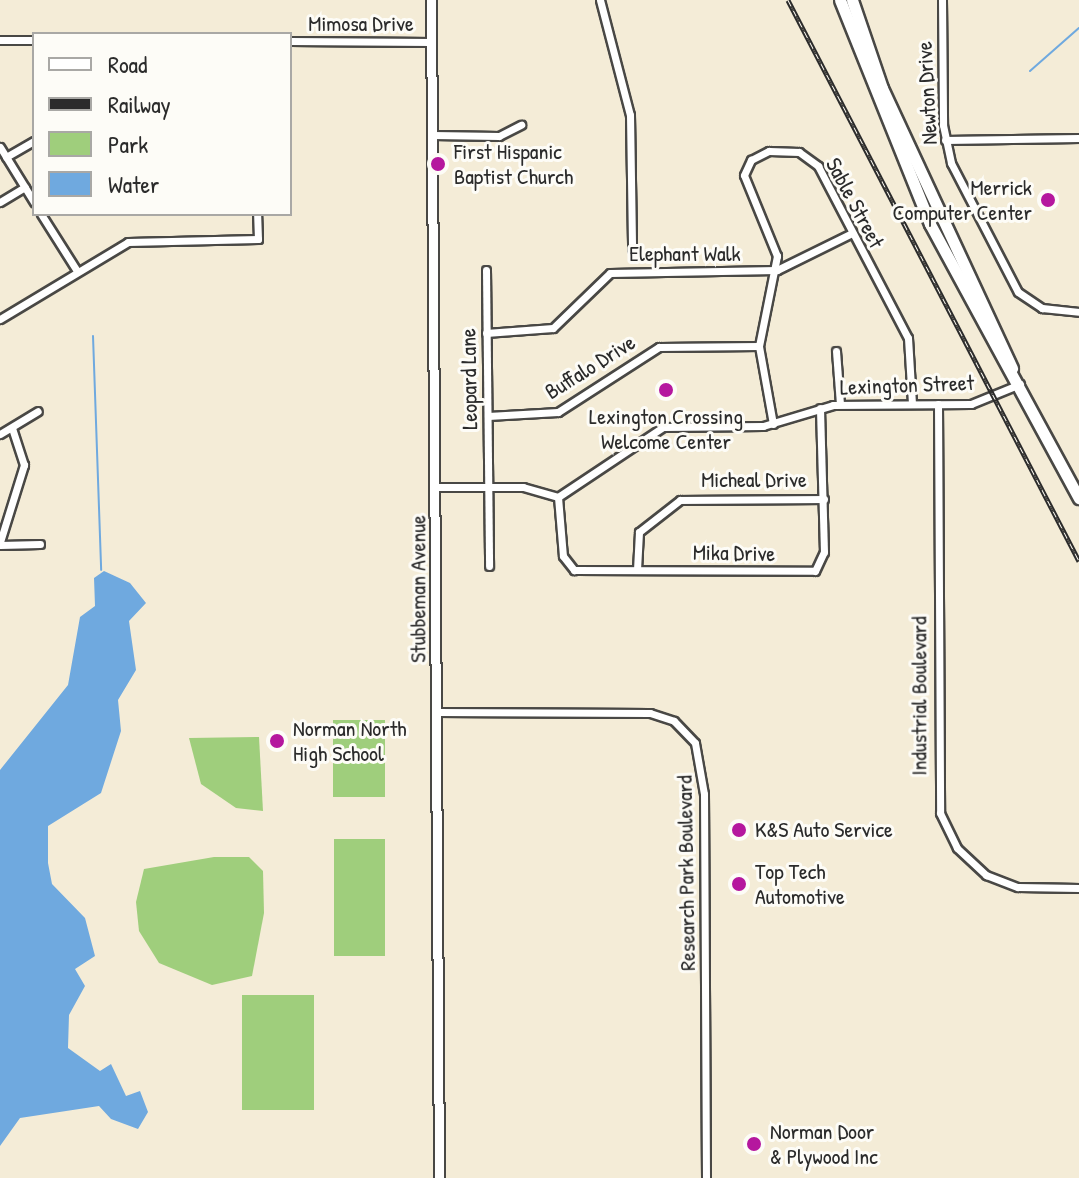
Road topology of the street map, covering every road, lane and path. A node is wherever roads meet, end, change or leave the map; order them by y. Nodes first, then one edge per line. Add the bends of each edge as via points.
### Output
1 (431, 0) edge
2 (600, 0) edge
3 (840, 0) edge
4 (852, 0) edge
5 (942, 0) edge
6 (0, 40) edge
7 (32, 40) edge
8 (292, 41) edge
9 (431, 42) junction
10 (521, 125) dead end
11 (433, 135) junction
12 (1079, 138) edge
13 (945, 140) junction
14 (32, 142) edge
15 (0, 147) edge
16 (6, 157) junction
17 (25, 187) junction
18 (32, 199) edge
19 (0, 202) edge
20 (42, 216) edge
21 (257, 216) edge
22 (852, 233) junction
23 (632, 249) dead end
24 (486, 270) dead end
25 (777, 270) junction
26 (77, 271) junction
27 (1079, 312) edge
28 (0, 319) edge
29 (486, 333) junction
30 (759, 346) junction
31 (836, 351) dead end
32 (1012, 368) junction
33 (1020, 384) junction
34 (840, 404) junction
35 (912, 404) junction
36 (938, 404) junction
37 (820, 408) junction
38 (38, 411) dead end
39 (488, 416) junction
40 (773, 424) junction
41 (12, 428) junction
42 (0, 434) edge
43 (435, 487) junction
44 (489, 487) junction
45 (558, 497) junction
46 (1079, 498) edge
47 (824, 499) junction
48 (0, 543) edge
49 (40, 544) dead end
50 (489, 566) dead end
51 (637, 570) junction
52 (437, 712) junction
53 (1079, 888) edge
54 (439, 1178) edge
55 (706, 1178) edge

1 - 9 street, Stubbeman Avenue
2 - 23 street via 630,115
3 - 32 main road via 914,189 1001,360
4 - 32 main road via 901,130
5 - 13 street, Newton Drive
6 - 7 street
8 - 9 street, Mimosa Drive
9 - 11 street, Stubbeman Avenue
10 - 11 street via 499,136
11 - 43 street, Stubbeman Avenue
12 - 13 street
13 - 27 street, Newton Drive via 1018,292 1042,308
14 - 16 street
15 - 16 street
16 - 17 street
17 - 18 street
17 - 19 street
20 - 26 street
21 - 26 street via 258,239 140,239
22 - 25 street, Elephant Walk
22 - 25 street, Sable Street via 810,157 762,153 748,164 744,180 775,248
22 - 35 street, Sable Street via 908,338
24 - 29 street, Leopard Lane
25 - 29 street, Elephant Walk via 610,273 553,328
25 - 30 street, Sable Street
26 - 28 street
29 - 39 street, Leopard Lane
30 - 39 street, Buffalo Drive via 659,347 558,412
30 - 40 street, Sable Street
31 - 34 street
32 - 33 main road
33 - 36 street, Lexington Street via 978,403
33 - 46 main road
34 - 35 street, Lexington Street
34 - 37 street, Lexington Street
35 - 36 street, Lexington Street
36 - 53 street, Industrial Boulevard via 940,813 957,848 986,875 1018,887
37 - 40 street, Lexington Street
37 - 47 street
38 - 41 street
39 - 44 street, Leopard Lane
40 - 45 street, Lexington Street via 663,427
41 - 42 street
41 - 48 street via 24,465
43 - 44 street
43 - 52 street, Stubbeman Avenue
44 - 45 street
44 - 50 street, Leopard Lane
45 - 51 street, Mika Drive via 570,568
47 - 51 street, Micheal Drive via 685,498 639,532
47 - 51 street, Mika Drive via 824,558 810,572
48 - 49 street
52 - 54 street, Stubbeman Avenue
52 - 55 street, Research Park Boulevard via 650,713 674,721 695,743 704,794

